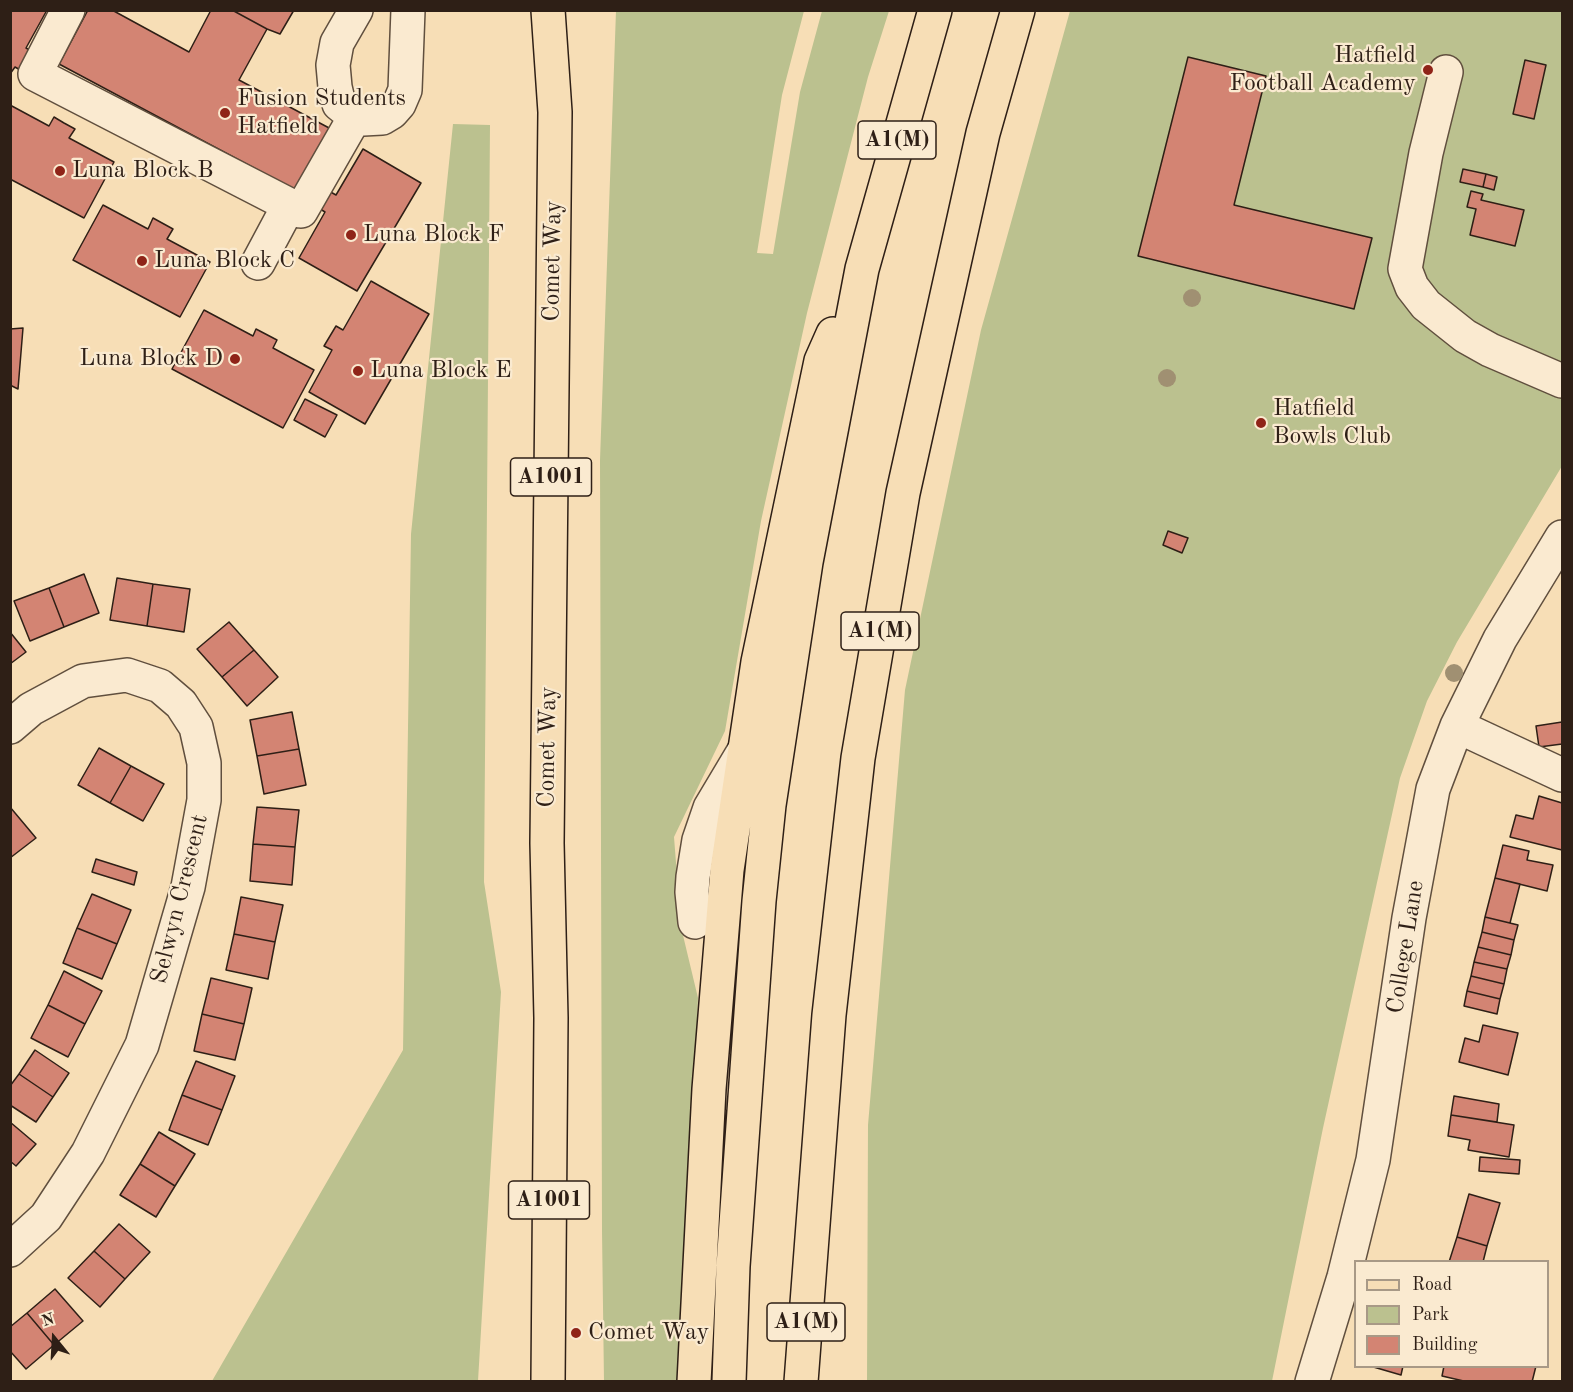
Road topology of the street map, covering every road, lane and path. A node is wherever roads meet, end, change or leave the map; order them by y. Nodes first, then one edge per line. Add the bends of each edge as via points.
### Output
1 (356, 10) edge
2 (408, 10) edge
3 (548, 10) edge
4 (572, 10) edge
5 (935, 10) edge
6 (1018, 10) edge
7 (66, 13) edge
8 (1446, 72) dead end
9 (555, 112) junction
10 (356, 115) junction
11 (289, 205) junction
12 (258, 263) dead end
13 (862, 269) junction
14 (1563, 381) edge
15 (1563, 537) edge
16 (1457, 726) junction
17 (10, 727) edge
18 (744, 751) junction
19 (1563, 776) edge
20 (695, 922) dead end
21 (10, 1250) edge
22 (811, 1262) junction
23 (548, 1382) edge
24 (694, 1382) edge
25 (729, 1382) edge
26 (801, 1382) edge
27 (816, 1382) edge
28 (1312, 1382) edge

1 - 10 street via 337,43 333,65 339,104
2 - 10 street via 405,90 399,104 382,118 363,119
3 - 9 main road, Comet Way / A1001
4 - 9 main road, Comet Way / A1001
5 - 13 main road, A1(M)
6 - 22 main road, A1(M) via 983,133 903,493 858,758 829,1015
7 - 11 street via 34,74
8 - 14 street via 1426,153 1405,269 1412,287 1426,304 1465,336
9 - 23 main road, Comet Way / A1001 via 547,843 551,1018
10 - 11 street via 301,211
11 - 12 street
13 - 18 main road via 821,361 758,662
13 - 25 main road, A1(M) via 806,562 769,805 733,1266
15 - 16 street, College Lane via 1500,639
16 - 19 street
16 - 28 street, College Lane via 1433,789 1409,918 1373,1160 1344,1278
17 - 21 street, Selwyn Crescent via 31,709 83,681 127,675 160,686 181,704 196,727 204,763 204,800 188,887 142,1045 88,1153 46,1217
18 - 20 street via 710,808 699,840 692,892
18 - 24 main road via 727,870 710,1078
22 - 26 main road, A1(M)
22 - 27 main road

